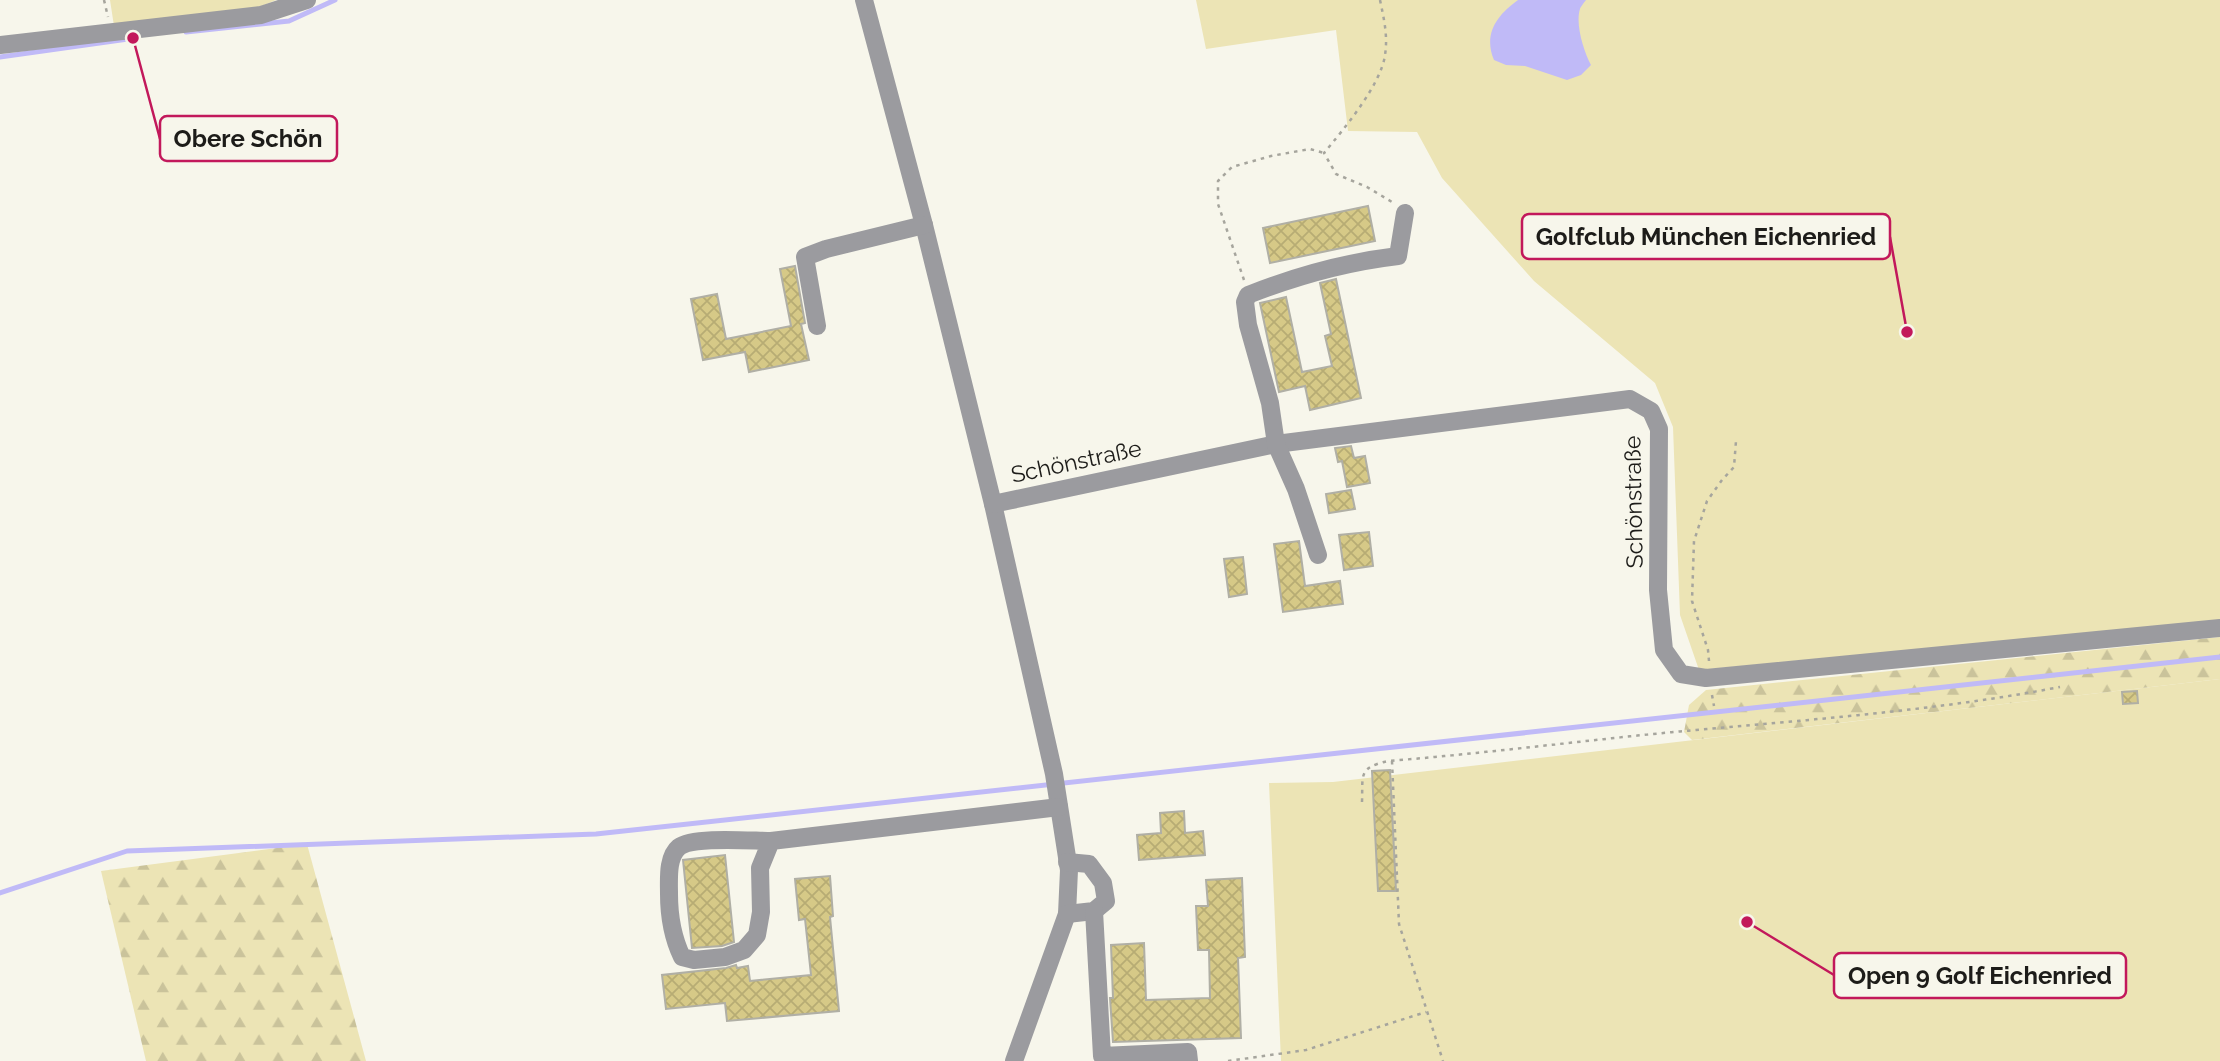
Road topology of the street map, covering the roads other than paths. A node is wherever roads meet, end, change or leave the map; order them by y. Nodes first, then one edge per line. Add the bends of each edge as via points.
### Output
1 (307, 0) edge
2 (864, 0) edge
3 (0, 45) edge
4 (1405, 213) road end
5 (924, 225) junction
6 (817, 326) dead end
7 (1276, 444) junction
8 (993, 504) junction
9 (1318, 555) dead end
10 (2220, 628) edge
11 (1058, 801) junction
12 (771, 841) junction
13 (1067, 862) junction
14 (1094, 911) junction
15 (1068, 915) junction
16 (1014, 1061) edge
17 (1189, 1061) edge

1 - 3 street via 261,15
2 - 5 street, Schönstraße
4 - 7 street via 1398,256 1287,279 1248,295 1248,325 1270,403
5 - 6 street via 805,257
5 - 8 street, Schönstraße
7 - 8 street, Schönstraße
7 - 9 street
7 - 10 street, Schönstraße via 1630,399 1651,411 1659,429 1658,590 1664,650 1681,674 1711,678
8 - 11 street, Schönstraße
11 - 12 street
11 - 13 street, Schönstraße
12 - 12 street via 760,868 757,935 744,950 725,957 682,957 669,914 669,871 679,847 693,841
13 - 14 street via 1089,864 1104,883 1106,901
13 - 15 street, Schönstraße
14 - 15 street
14 - 17 street via 1102,1056 1188,1052
15 - 16 street, Schönstraße

